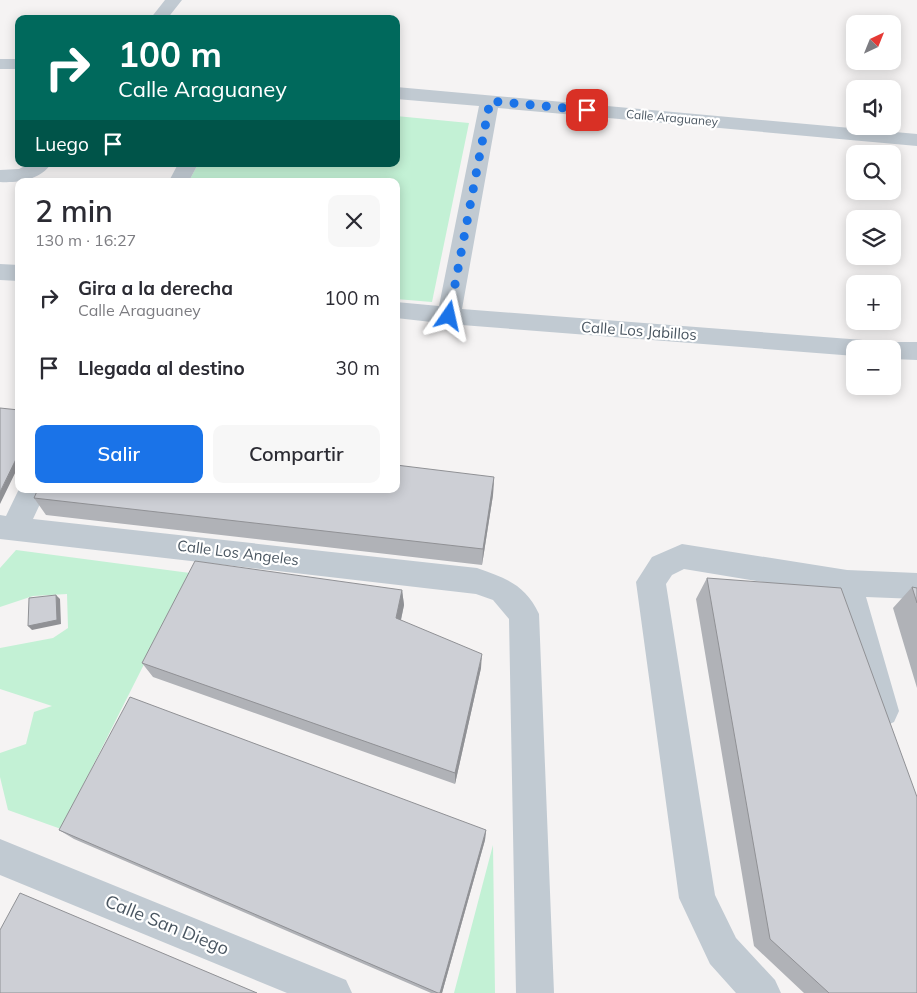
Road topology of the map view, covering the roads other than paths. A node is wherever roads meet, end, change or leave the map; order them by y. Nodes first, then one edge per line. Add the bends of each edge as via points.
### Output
1 (174, 0) edge
2 (161, 15) edge
3 (0, 64) edge
4 (15, 64) edge
5 (400, 93) edge
6 (490, 101) junction
7 (917, 140) edge
8 (36, 167) edge
9 (5, 177) edge
10 (0, 272) edge
11 (15, 273) edge
12 (400, 310) edge
13 (449, 316) junction
14 (846, 346) edge
15 (901, 350) edge
16 (917, 351) edge
17 (30, 493) edge
18 (7, 527) edge
19 (847, 583) junction
20 (917, 586) edge
21 (889, 734) edge
22 (0, 857) edge
23 (333, 993) edge
24 (535, 993) edge
25 (762, 993) edge

1 - 2 street
3 - 4 street
5 - 6 street, Calle Araguaney
6 - 7 street, Calle Araguaney
6 - 13 street
8 - 9 street via 26,174
10 - 11 street
12 - 13 street, Calle Los Jabillos
13 - 14 street, Calle Los Jabillos
15 - 16 street
17 - 18 street
18 - 24 street, Calle Los Angeles via 477,581 503,591 524,614
19 - 20 street
19 - 21 street
19 - 25 street via 682,556 662,566 651,582 697,898 723,951
22 - 23 street, Calle San Diego

